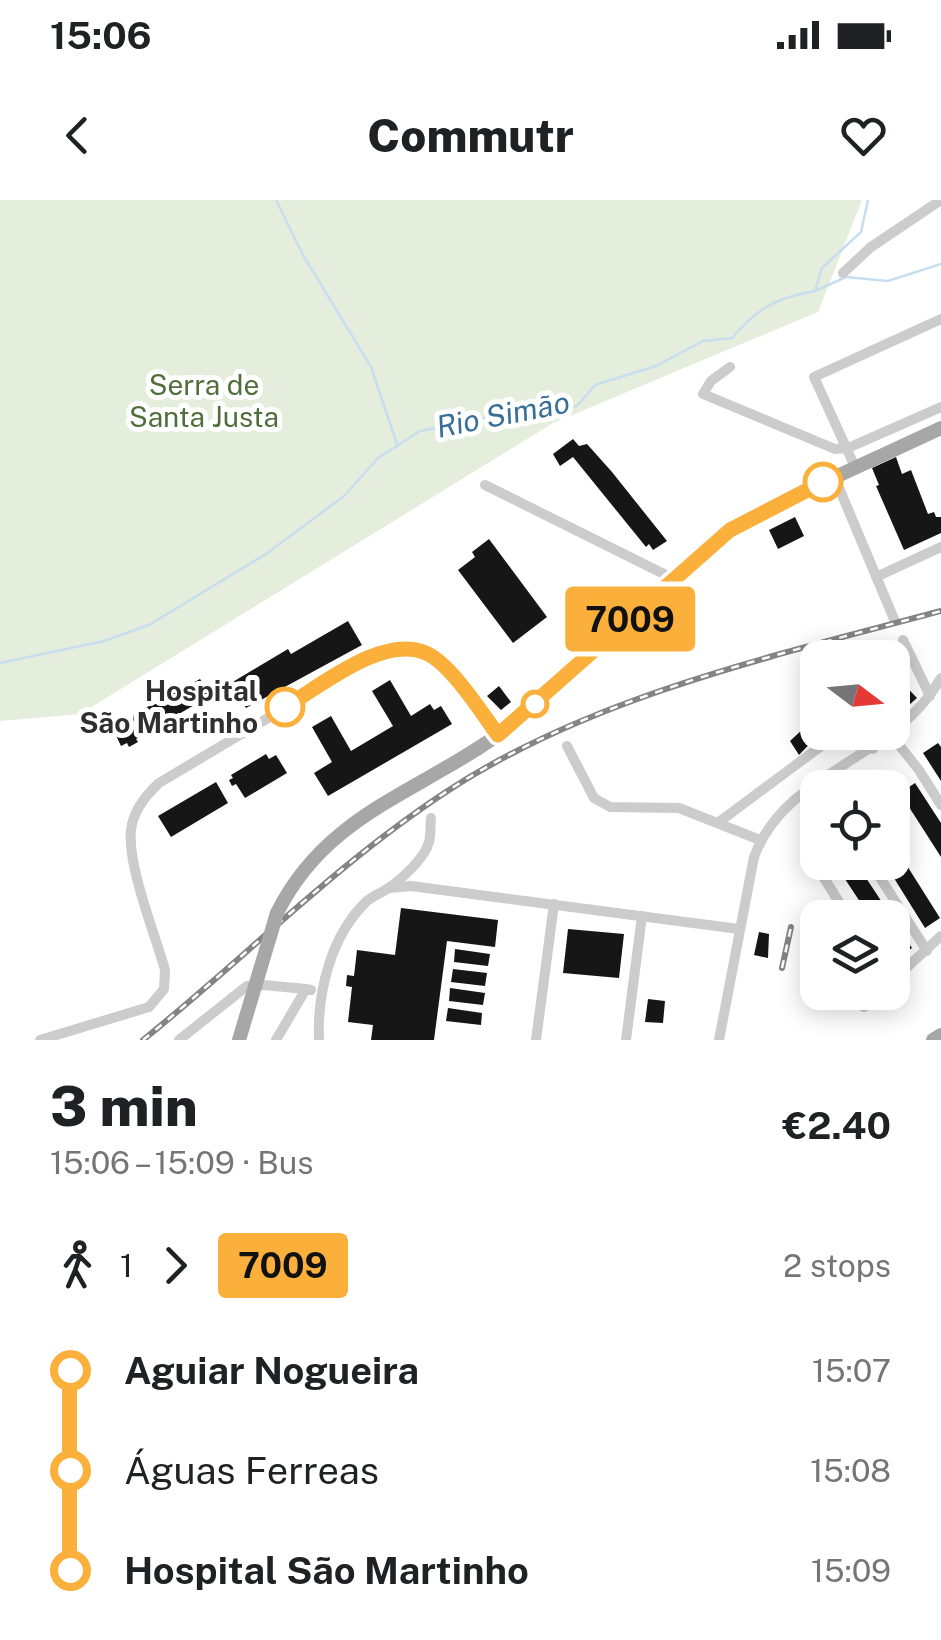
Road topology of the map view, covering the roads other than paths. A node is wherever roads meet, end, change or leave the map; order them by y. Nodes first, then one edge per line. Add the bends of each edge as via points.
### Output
1 (941, 200) edge
2 (843, 274) dead end
3 (941, 319) edge
4 (730, 366) dead end
5 (814, 377) junction
6 (802, 382) dead end
7 (941, 407) edge
8 (941, 428) edge
9 (848, 448) junction
10 (855, 467) junction
11 (834, 476) junction
12 (485, 485) dead end
13 (941, 547) edge
14 (876, 577) junction
15 (676, 580) junction
16 (894, 619) dead end
17 (910, 656) edge
18 (941, 678) edge
19 (930, 696) junction
20 (910, 716) edge
21 (504, 735) junction
22 (568, 746) dead end
23 (816, 750) edge
24 (871, 750) edge
25 (903, 750) edge
26 (841, 770) edge
27 (800, 795) edge
28 (379, 805) junction
29 (941, 805) edge
30 (431, 818) dead end
31 (719, 822) junction
32 (760, 840) junction
33 (882, 880) edge
34 (390, 888) junction
35 (554, 904) junction
36 (642, 916) junction
37 (739, 929) junction
38 (941, 936) edge
39 (927, 951) junction
40 (910, 966) edge
41 (306, 989) junction
42 (322, 990) junction
43 (941, 1035) edge
44 (40, 1040) edge
45 (179, 1040) edge
46 (239, 1040) edge
47 (276, 1040) edge
48 (319, 1040) edge
49 (536, 1040) edge
50 (626, 1040) edge
51 (719, 1040) edge
52 (933, 1040) edge

1 - 2 street via 870,247
3 - 5 street
4 - 9 street via 703,394
5 - 6 street
5 - 9 street
7 - 9 street
8 - 10 main road
9 - 10 street
10 - 11 main road
11 - 14 street
11 - 15 main road via 746,520
12 - 15 street
13 - 14 street
14 - 16 street
15 - 21 main road
17 - 19 street
18 - 19 street
19 - 20 street
21 - 28 main road
21 - 28 main road via 452,773
21 - 44 street via 445,667 426,653 398,648 379,652 158,783 130,827 164,988 148,1007
22 - 31 street via 594,798 610,807 679,808
23 - 31 street
24 - 26 street
25 - 29 street
27 - 32 street
28 - 46 main road, bridge via 336,834 290,886
30 - 34 street via 429,844
31 - 32 street
32 - 37 street
33 - 39 street
34 - 35 street
34 - 42 street via 368,900 345,930
35 - 36 street
35 - 49 street
36 - 37 street
36 - 50 street
37 - 51 street
38 - 39 street
39 - 40 street
41 - 42 street
41 - 45 street via 247,986
41 - 47 street
42 - 48 street
43 - 52 main road

